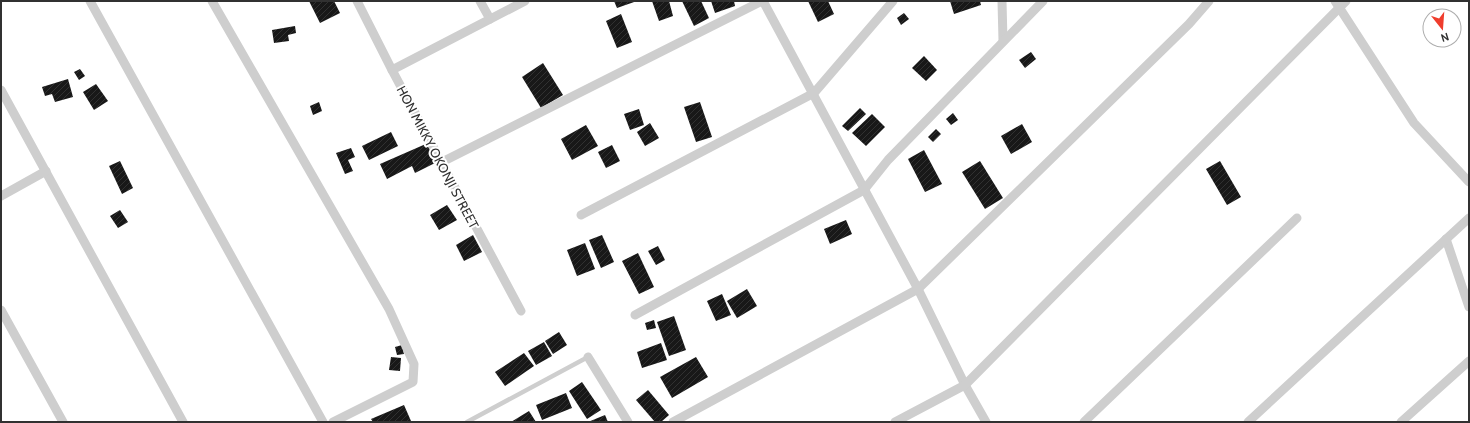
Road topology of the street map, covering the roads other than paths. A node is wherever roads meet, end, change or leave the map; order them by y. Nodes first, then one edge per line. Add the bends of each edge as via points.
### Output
1 (90, 1) edge
2 (212, 1) edge
3 (358, 1) edge
4 (480, 1) edge
5 (525, 1) edge
6 (762, 1) edge
7 (893, 1) edge
8 (1002, 1) edge
9 (1042, 1) edge
10 (1209, 1) edge
11 (1341, 3) edge
12 (490, 19) junction
13 (1003, 41) junction
14 (392, 70) junction
15 (1, 90) edge
16 (814, 93) junction
17 (442, 162) junction
18 (46, 171) junction
19 (1469, 182) edge
20 (864, 190) junction
21 (1, 196) edge
22 (581, 215) dead end
23 (1297, 218) dead end
24 (1469, 218) edge
25 (1446, 239) junction
26 (918, 289) junction
27 (1469, 307) edge
28 (1, 310) edge
29 (521, 311) dead end
30 (635, 315) dead end
31 (588, 357) joint
32 (1469, 361) edge
33 (965, 385) junction
34 (63, 422) edge
35 (183, 422) edge
36 (323, 422) edge
37 (333, 422) edge
38 (468, 422) edge
39 (628, 422) edge
40 (673, 422) edge
41 (895, 422) edge
42 (986, 422) edge
43 (1084, 422) edge
44 (1248, 422) edge
45 (1401, 422) edge

1 - 36 street
2 - 37 street via 389,309 414,364 413,382
3 - 14 street, HON MIKKY OKONJI STREET
4 - 12 street
5 - 12 street
6 - 16 street
6 - 17 street
7 - 16 street
8 - 13 street
9 - 13 street
10 - 26 street via 1189,24
11 - 19 street via 1414,123
11 - 33 street
12 - 14 street
13 - 20 street via 888,160
14 - 17 street, HON MIKKY OKONJI STREET
15 - 18 street
16 - 20 street
16 - 22 street
17 - 29 street, HON MIKKY OKONJI STREET
18 - 21 street
18 - 35 street
20 - 26 street
20 - 30 street
23 - 43 street
24 - 25 street
25 - 27 street
25 - 44 street
26 - 33 street
26 - 40 street
28 - 34 street
31 - 38 lane
31 - 39 street
32 - 45 street
33 - 41 street
33 - 42 street

